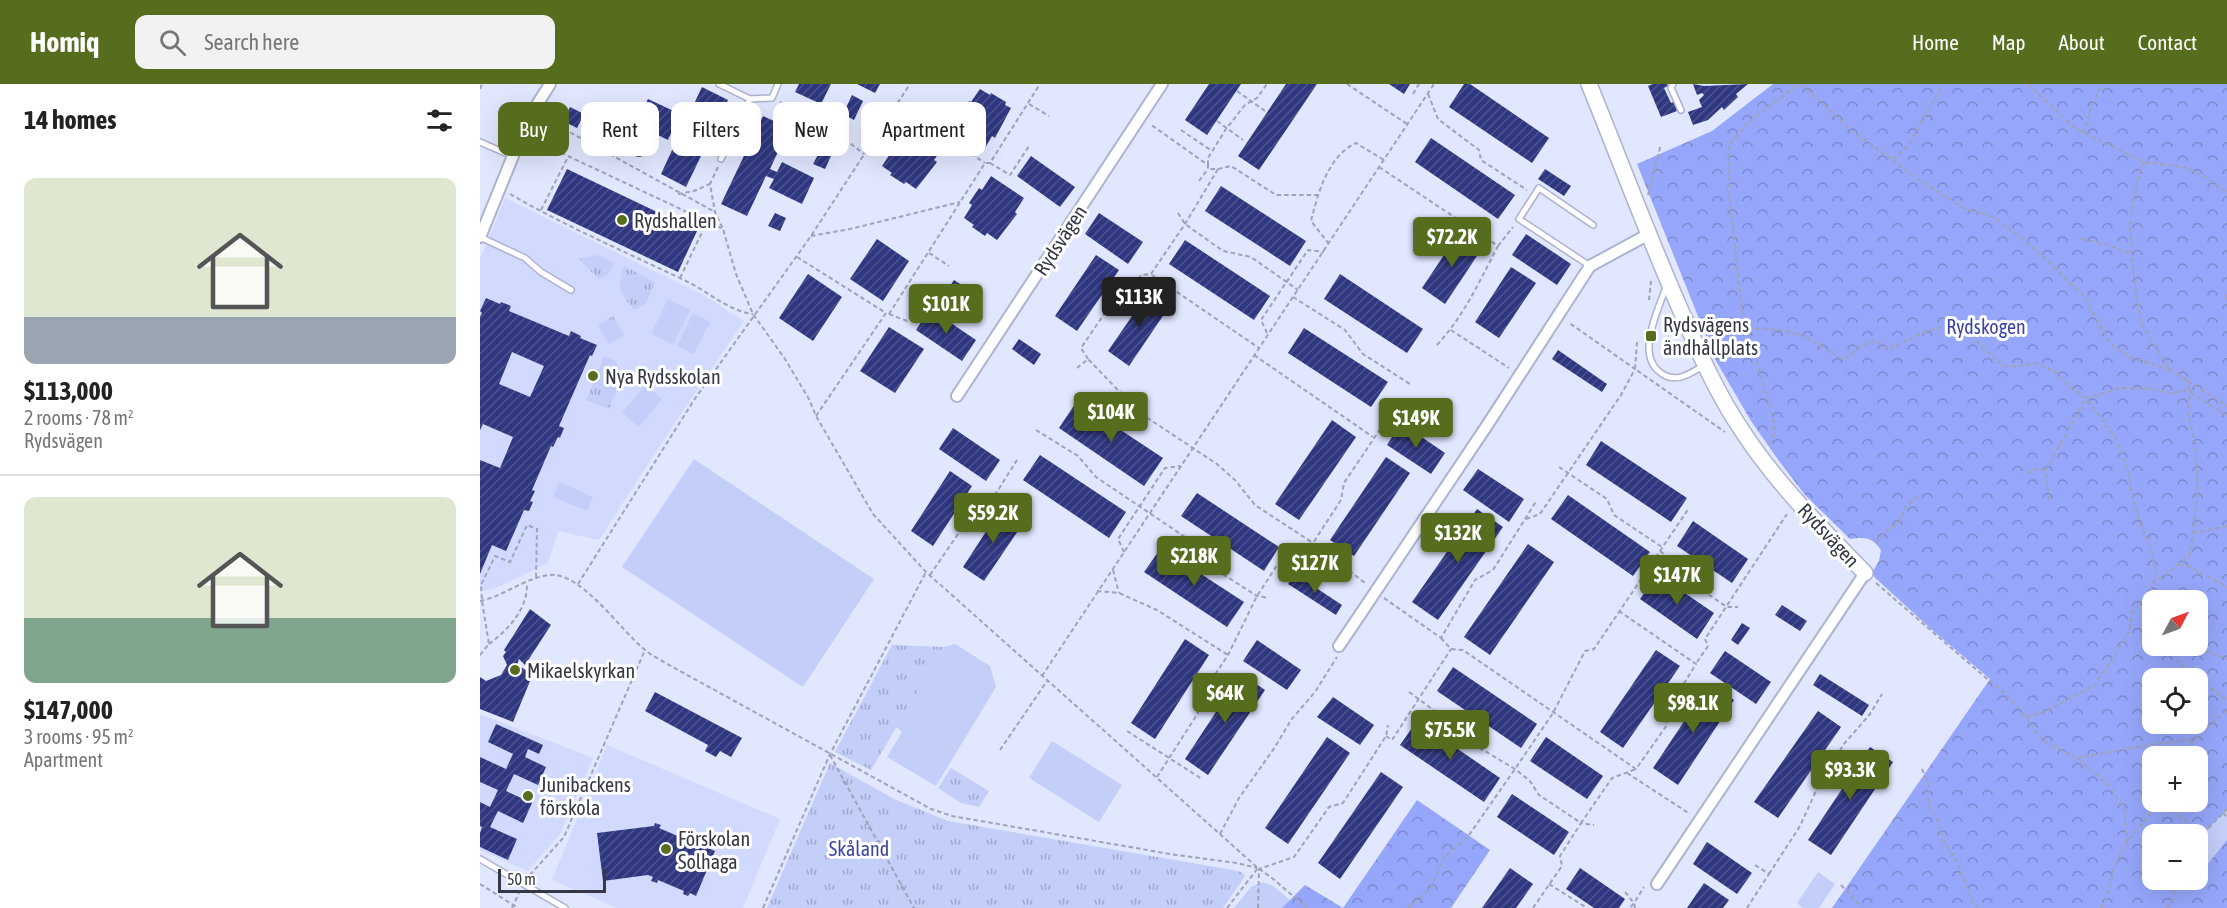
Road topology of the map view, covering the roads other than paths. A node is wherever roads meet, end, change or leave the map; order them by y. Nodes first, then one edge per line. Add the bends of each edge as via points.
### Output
1 (550, 84) edge
2 (719, 84) edge
3 (778, 84) edge
4 (1162, 84) edge
5 (1589, 84) edge
6 (1673, 84) edge
7 (750, 99) junction
8 (538, 102) edge
9 (1681, 110) dead end
10 (480, 142) edge
11 (498, 150) edge
12 (512, 156) edge
13 (721, 159) road end
14 (1593, 225) dead end
15 (1649, 234) junction
16 (480, 237) edge
17 (1590, 266) junction
18 (1668, 281) junction
19 (571, 290) dead end
20 (1705, 365) junction
21 (957, 396) dead end
22 (1865, 573) joint
23 (1339, 646) road end
24 (480, 859) edge
25 (1657, 884) road end
26 (565, 908) edge

1 - 8 street
2 - 7 lane
3 - 7 lane via 772,98
4 - 21 street, Rydsvägen
5 - 15 street, Rydsvägen
6 - 9 lane via 1671,88
7 - 13 lane
10 - 11 lane
12 - 16 street
14 - 17 lane via 1539,189 1519,219
15 - 17 street
15 - 18 street, Rydsvägen
16 - 19 lane via 525,258
17 - 23 street
18 - 20 street, Rydsvägen
18 - 20 lane via 1647,349 1650,363 1663,375 1675,378
20 - 22 street, Rydsvägen via 1736,422 1766,465
22 - 25 street, Rydsvägen
24 - 26 lane

